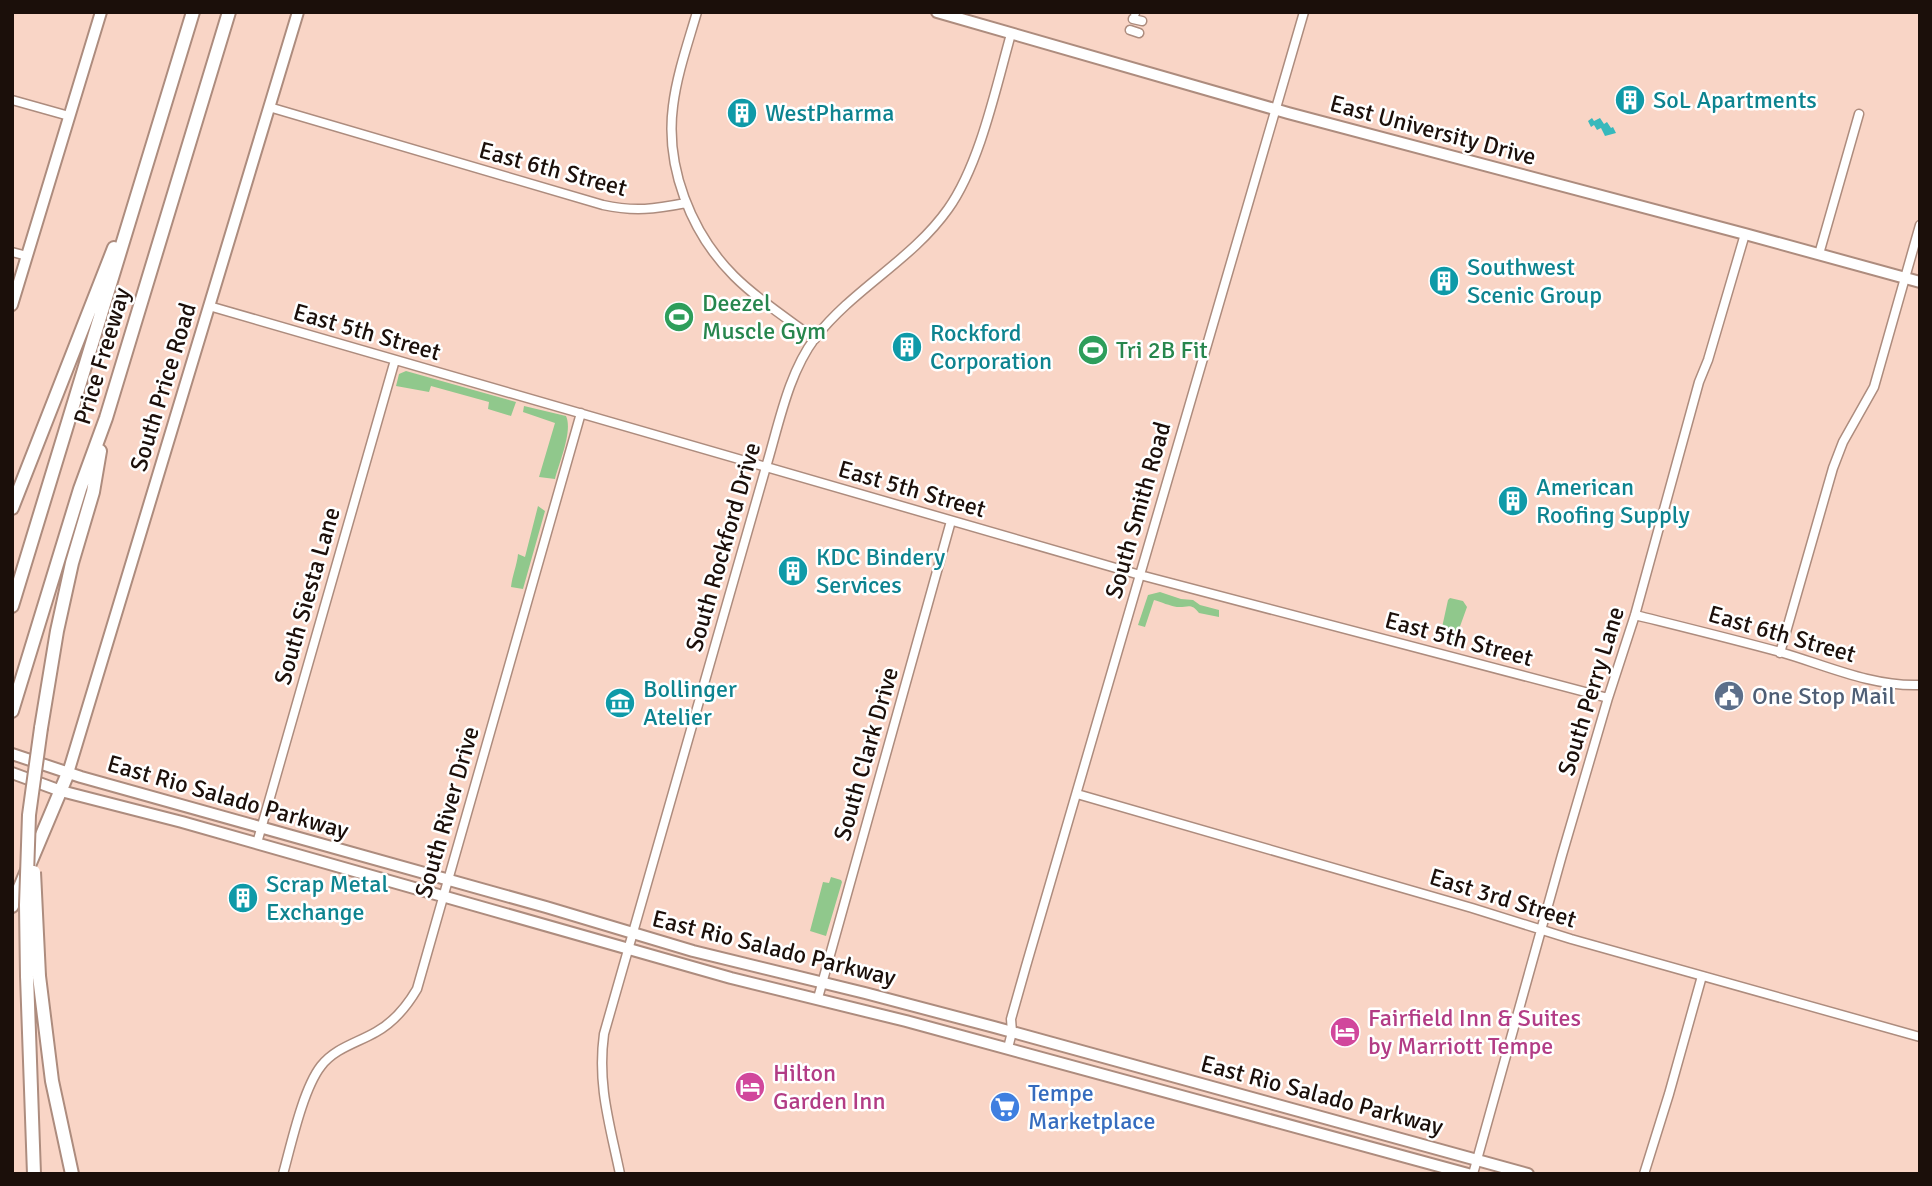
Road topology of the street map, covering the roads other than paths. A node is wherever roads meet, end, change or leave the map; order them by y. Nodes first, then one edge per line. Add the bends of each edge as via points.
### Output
1 (101, 12) edge
2 (193, 12) edge
3 (229, 12) edge
4 (298, 12) edge
5 (698, 12) edge
6 (937, 12) edge
7 (1304, 12) edge
8 (1011, 34) junction
9 (12, 100) edge
10 (269, 107) junction
11 (1276, 110) junction
12 (1859, 114) dead end
13 (69, 116) junction
14 (142, 180) junction
15 (686, 203) junction
16 (1920, 225) edge
17 (1745, 234) junction
18 (12, 251) edge
19 (1819, 254) junction
20 (27, 256) junction
21 (1905, 278) junction
22 (1920, 282) edge
23 (12, 305) edge
24 (209, 306) junction
25 (815, 339) junction
26 (395, 360) junction
27 (581, 413) junction
28 (106, 418) junction
29 (766, 467) junction
30 (12, 508) edge
31 (951, 521) junction
32 (1140, 575) junction
33 (12, 606) edge
34 (1635, 615) junction
35 (1780, 653) junction
36 (1920, 685) edge
37 (1608, 698) junction
38 (12, 711) edge
39 (12, 754) edge
40 (12, 773) edge
41 (68, 773) junction
42 (61, 791) junction
43 (1077, 794) junction
44 (261, 828) junction
45 (257, 843) junction
46 (447, 880) junction
47 (443, 895) junction
48 (12, 906) edge
49 (1541, 930) junction
50 (633, 934) junction
51 (628, 948) junction
52 (33, 976) junction
53 (1702, 976) junction
54 (822, 982) junction
55 (818, 998) junction
56 (1007, 1031) junction
57 (1920, 1037) edge
58 (997, 1045) junction
59 (1008, 1048) junction
60 (1476, 1160) junction
61 (34, 1174) edge
62 (72, 1174) edge
63 (283, 1174) edge
64 (620, 1174) edge
65 (1470, 1174) edge
66 (1528, 1174) edge
67 (1644, 1174) edge

1 - 13 main road
2 - 14 highway, Price Freeway
3 - 28 highway, Price Freeway
4 - 10 main road, South Price Road
5 - 15 street via 679,77 671,128
6 - 8 main road, East University Drive
7 - 11 street, South Smith Road
8 - 11 main road, East University Drive
8 - 25 street, South Rockford Drive via 980,140 951,206 931,232 868,285
9 - 13 street
10 - 15 street, East 6th Street via 603,205 640,211
10 - 24 main road, South Price Road
11 - 17 main road, East University Drive
11 - 32 street, South Smith Road
12 - 19 street
13 - 20 main road
14 - 30 highway
14 - 33 highway, Price Freeway
15 - 25 street via 712,250 736,278
16 - 21 street
17 - 19 main road, East University Drive
17 - 34 street, South Perry Lane
18 - 20 street
19 - 21 main road, East University Drive
20 - 23 main road
21 - 22 main road, East University Drive
21 - 35 street via 1874,387 1833,468
24 - 26 street, East 5th Street
24 - 41 main road, South Price Road
25 - 29 street, South Rockford Drive via 791,385
26 - 27 street, East 5th Street
26 - 44 street, South Siesta Lane
27 - 29 street, East 5th Street
27 - 46 street, South River Drive
28 - 38 highway, Price Freeway
28 - 52 highway, bridge via 93,492 57,631 42,721
29 - 31 street, East 5th Street
29 - 50 street, South Rockford Drive
31 - 32 street, East 5th Street
31 - 54 street, South Clark Drive
32 - 37 street, East 5th Street
32 - 43 street, South Smith Road
34 - 35 street, East 6th Street
34 - 37 street, South Perry Lane
35 - 36 street, East 6th Street via 1882,682
37 - 49 street, South Perry Lane
39 - 41 main road, East Rio Salado Parkway
40 - 42 main road, East Rio Salado Parkway
41 - 42 highway
41 - 44 main road, East Rio Salado Parkway
42 - 45 main road, East Rio Salado Parkway
42 - 48 highway
43 - 49 street, East 3rd Street
43 - 56 street, South Smith Road
44 - 45 street, South Siesta Lane
44 - 46 main road, East Rio Salado Parkway
45 - 47 main road, East Rio Salado Parkway
46 - 47 street, South River Drive
46 - 50 main road, East Rio Salado Parkway
47 - 51 main road, East Rio Salado Parkway
47 - 63 street, South River Drive via 417,989 405,1009 321,1065 303,1103
49 - 53 street, East 3rd Street
49 - 60 street, South Perry Lane
50 - 51 street, South Rockford Drive
50 - 54 main road, East Rio Salado Parkway
51 - 55 main road, East Rio Salado Parkway
51 - 64 street, South Rockford Drive via 606,1026 601,1066 604,1106
52 - 61 highway
52 - 62 highway
53 - 57 street, East 3rd Street
53 - 67 street
54 - 55 street, South Clark Drive
54 - 56 main road, East Rio Salado Parkway
55 - 58 main road, East Rio Salado Parkway
56 - 58 street, South Smith Road
56 - 59 street, South Smith Road
56 - 60 main road, East Rio Salado Parkway
58 - 59 main road, East Rio Salado Parkway
59 - 65 main road, East Rio Salado Parkway
60 - 65 street, South Perry Lane
60 - 66 main road, East Rio Salado Parkway

